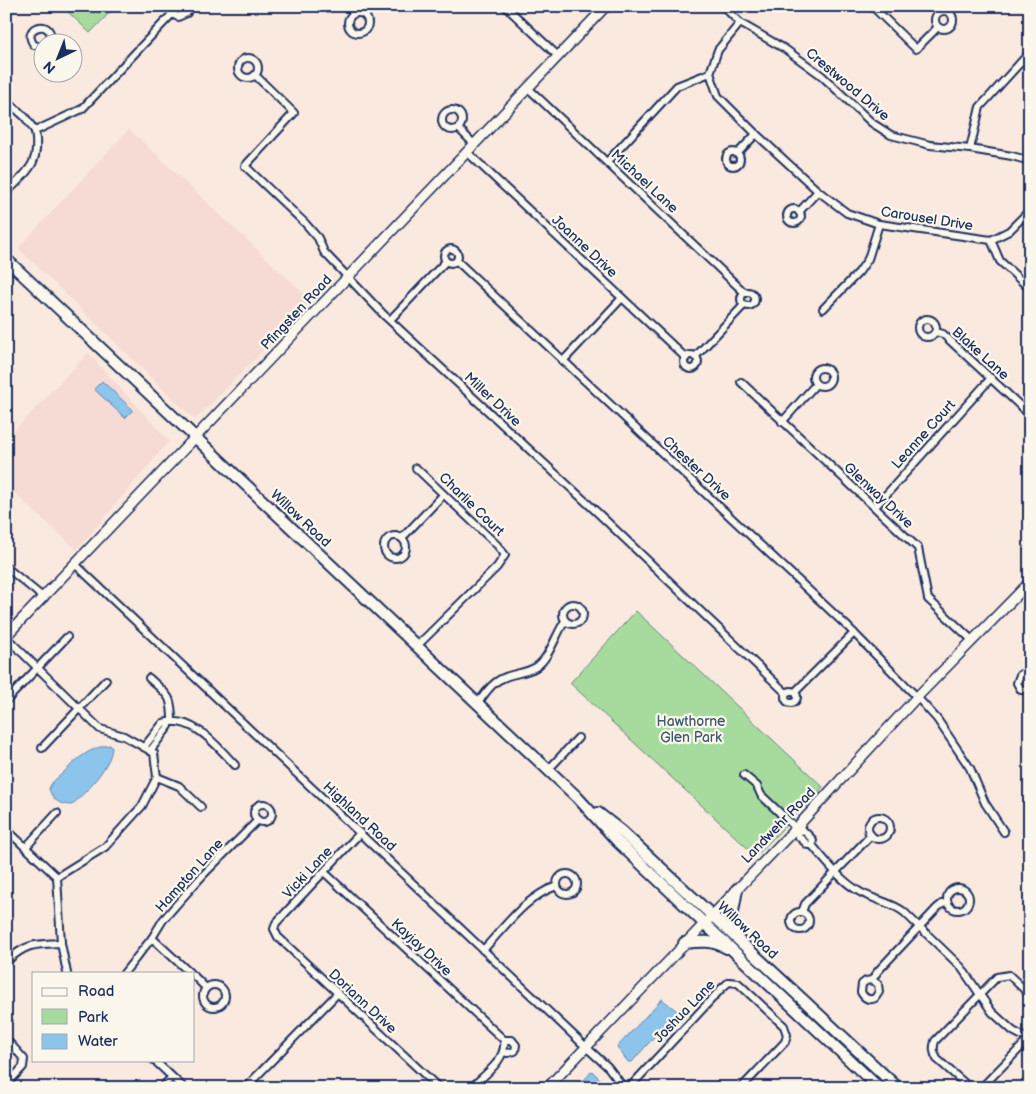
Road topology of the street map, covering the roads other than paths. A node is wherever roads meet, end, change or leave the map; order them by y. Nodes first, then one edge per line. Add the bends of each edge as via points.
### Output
1 (169, 6) edge
2 (189, 6) edge
3 (373, 6) edge
4 (505, 6) edge
5 (606, 6) edge
6 (723, 6) edge
7 (872, 6) edge
8 (172, 14) junction
9 (364, 15) dead end
10 (740, 23) junction
11 (938, 26) dead end
12 (32, 32) edge
13 (49, 32) edge
14 (1030, 52) edge
15 (558, 56) junction
16 (710, 73) junction
17 (255, 75) dead end
18 (528, 88) junction
19 (6, 100) edge
20 (458, 128) dead end
21 (35, 131) junction
22 (756, 134) junction
23 (474, 144) junction
24 (970, 149) junction
25 (467, 152) junction
26 (737, 154) dead end
27 (1030, 161) edge
28 (607, 162) junction
29 (818, 191) junction
30 (6, 193) edge
31 (1030, 210) edge
32 (799, 212) dead end
33 (879, 224) junction
34 (991, 240) junction
35 (6, 259) edge
36 (446, 261) junction
37 (456, 261) junction
38 (348, 278) junction
39 (1030, 288) edge
40 (745, 293) junction
41 (622, 298) junction
42 (744, 304) junction
43 (823, 309) dead end
44 (390, 320) junction
45 (936, 332) dead end
46 (695, 357) junction
47 (686, 358) junction
48 (563, 360) junction
49 (991, 378) junction
50 (741, 382) dead end
51 (816, 384) dead end
52 (1030, 415) edge
53 (782, 422) junction
54 (196, 438) junction
55 (416, 468) dead end
56 (444, 495) junction
57 (874, 507) junction
58 (402, 538) dead end
59 (76, 565) junction
60 (6, 567) edge
61 (1030, 582) edge
62 (44, 598) junction
63 (565, 621) dead end
64 (854, 634) junction
65 (6, 636) edge
66 (67, 637) dead end
67 (973, 641) junction
68 (417, 646) junction
69 (38, 668) junction
70 (1030, 673) edge
71 (149, 678) dead end
72 (106, 680) dead end
73 (1030, 691) edge
74 (796, 692) junction
75 (786, 693) junction
76 (917, 697) junction
77 (6, 701) edge
78 (478, 703) junction
79 (79, 709) junction
80 (170, 722) junction
81 (578, 738) dead end
82 (42, 748) dead end
83 (147, 749) junction
84 (235, 765) dead end
85 (548, 770) junction
86 (744, 775) dead end
87 (157, 777) junction
88 (201, 807) dead end
89 (57, 813) dead end
90 (258, 820) dead end
91 (6, 829) edge
92 (797, 830) junction
93 (1004, 832) dead end
94 (360, 833) junction
95 (871, 835) dead end
96 (26, 847) junction
97 (835, 871) junction
98 (324, 872) junction
99 (57, 877) junction
100 (557, 886) dead end
101 (737, 889) junction
102 (947, 903) dead end
103 (802, 912) dead end
104 (708, 919) junction
105 (919, 927) junction
106 (274, 929) joint
107 (152, 938) junction
108 (737, 939) junction
109 (684, 943) junction
110 (61, 944) junction
111 (483, 950) junction
112 (735, 952) junction
113 (6, 962) edge
114 (67, 972) edge
115 (125, 972) edge
116 (189, 972) edge
117 (195, 977) edge
118 (872, 980) dead end
119 (206, 988) dead end
120 (337, 994) junction
121 (980, 995) junction
122 (1030, 995) edge
123 (6, 1039) edge
124 (1029, 1039) edge
125 (504, 1040) junction
126 (586, 1047) junction
127 (503, 1052) junction
128 (156, 1062) edge
129 (172, 1077) junction
130 (6, 1085) edge
131 (161, 1088) edge
132 (184, 1088) edge
133 (245, 1088) edge
134 (439, 1088) edge
135 (471, 1088) edge
136 (547, 1088) edge
137 (624, 1088) edge
138 (629, 1088) edge
139 (742, 1088) edge
140 (879, 1088) edge
141 (898, 1088) edge
142 (970, 1088) edge
143 (981, 1088) edge

1 - 8 street
2 - 8 street via 184,15
3 - 9 street
4 - 15 street
5 - 15 main road, Pfingsten Road
6 - 10 street, Crestwood Drive
7 - 11 street via 916,49
8 - 21 street via 82,109
10 - 16 street via 718,50
10 - 24 street, Crestwood Drive via 785,49 891,135 930,145
12 - 13 street via 40,27
14 - 24 street via 980,107
15 - 18 main road, Pfingsten Road
16 - 22 street, Carousel Drive via 718,96
16 - 28 street via 677,86
17 - 38 street, Miller Drive via 294,113 245,166 305,223 318,238 324,252
18 - 23 main road, Pfingsten Road
18 - 28 street, Michael Lane
19 - 21 street
20 - 23 street
21 - 30 street via 36,158
22 - 26 street
22 - 29 street, Carousel Drive
23 - 25 main road, Pfingsten Road
24 - 27 street, Crestwood Drive
25 - 38 main road, Pfingsten Road
25 - 41 street, Joanne Drive
28 - 40 street, Michael Lane
29 - 32 street
29 - 33 street, Carousel Drive via 847,213
31 - 34 street, Carousel Drive via 1008,231
33 - 34 street, Carousel Drive
33 - 43 street via 868,259
34 - 39 street via 1000,261
35 - 54 main road, Willow Road
36 - 37 street
36 - 37 street via 444,255 449,249 457,252
36 - 44 street
37 - 48 street, Chester Drive
38 - 44 street, Miller Drive
38 - 54 main road, Pfingsten Road
40 - 42 street via 741,298
40 - 42 street via 752,293 755,298 753,304
41 - 47 street, Joanne Drive
41 - 48 street
42 - 46 street
44 - 75 street, Miller Drive via 600,514
45 - 49 street, Blake Lane via 943,334
46 - 47 street
46 - 47 street via 696,366 691,369 685,366
48 - 64 street, Chester Drive
49 - 52 street, Blake Lane
49 - 57 street, Leanne Court
50 - 53 street, Glenway Drive
51 - 53 street
53 - 57 street, Glenway Drive
54 - 59 main road, Pfingsten Road
54 - 68 main road, Willow Road
55 - 56 street, Charlie Court
56 - 58 street
56 - 68 street, Charlie Court via 505,555 497,567
57 - 67 street, Glenway Drive via 918,548 928,599
59 - 62 main road, Pfingsten Road
59 - 94 street, Highland Road
60 - 62 street
61 - 67 main road, Landwehr Road
62 - 65 main road, Pfingsten Road
63 - 78 street via 543,661 528,671 499,680
64 - 74 street
64 - 76 street, Chester Drive
65 - 69 street
66 - 69 street
67 - 76 main road, Landwehr Road
68 - 78 main road, Willow Road
69 - 77 street
69 - 79 street
70 - 73 street via 1022,673 1017,683 1022,690
71 - 80 street via 170,698
72 - 79 street
74 - 75 street
74 - 75 street via 797,700 792,704 785,699
76 - 92 main road, Landwehr Road
76 - 93 street, Chester Drive via 937,719 970,768 985,804
78 - 85 main road, Willow Road
79 - 82 street
79 - 83 street via 100,729 124,736
80 - 83 street via 163,723
80 - 84 street via 197,728
81 - 85 street
83 - 87 street via 154,753
85 - 104 main road, Willow Road via 619,843
86 - 92 street
87 - 88 street via 179,786
87 - 99 street via 142,806 105,847
89 - 96 street
90 - 107 street, Hampton Lane via 202,875 163,920
91 - 96 street
92 - 97 street via 804,830 813,840 812,845
92 - 101 main road, Landwehr Road
94 - 98 street, Vicki Lane
94 - 111 street, Highland Road
95 - 97 street
96 - 99 street
97 - 103 street via 804,904
97 - 105 street via 861,893 898,908
98 - 106 street, Vicki Lane
98 - 125 street, Kayjay Drive
99 - 110 street
100 - 111 street via 527,903
101 - 104 main road, Landwehr Road
101 - 108 main road via 732,917
102 - 105 street via 937,908
104 - 108 main road, Willow Road
104 - 109 main road, Landwehr Road
104 - 112 main road, Willow Road
105 - 118 street
105 - 121 street via 961,967
106 - 120 street, Doriann Drive via 278,937
107 - 115 street, Hampton Lane
107 - 116 street
108 - 141 main road, Willow Road
109 - 112 main road via 703,940
109 - 126 main road, Landwehr Road
110 - 113 street via 34,944
110 - 114 street
111 - 126 street, Highland Road
112 - 140 main road, Willow Road
117 - 119 street
120 - 133 street
120 - 134 street, Doriann Drive
121 - 122 street via 997,977 1009,975
121 - 124 street via 1002,1022
121 - 142 street via 935,1041 933,1047 937,1059
123 - 130 street via 24,1059 23,1067
124 - 143 street
125 - 127 street
125 - 127 street, Kayjay Drive via 512,1040 516,1045 514,1051
126 - 136 main road, Landwehr Road
126 - 137 street, Highland Road via 608,1067
127 - 135 street, Kayjay Drive
128 - 129 street
129 - 131 street
129 - 132 street
138 - 139 street, Joshua Lane via 729,982 738,983 784,1026 787,1035 785,1042

